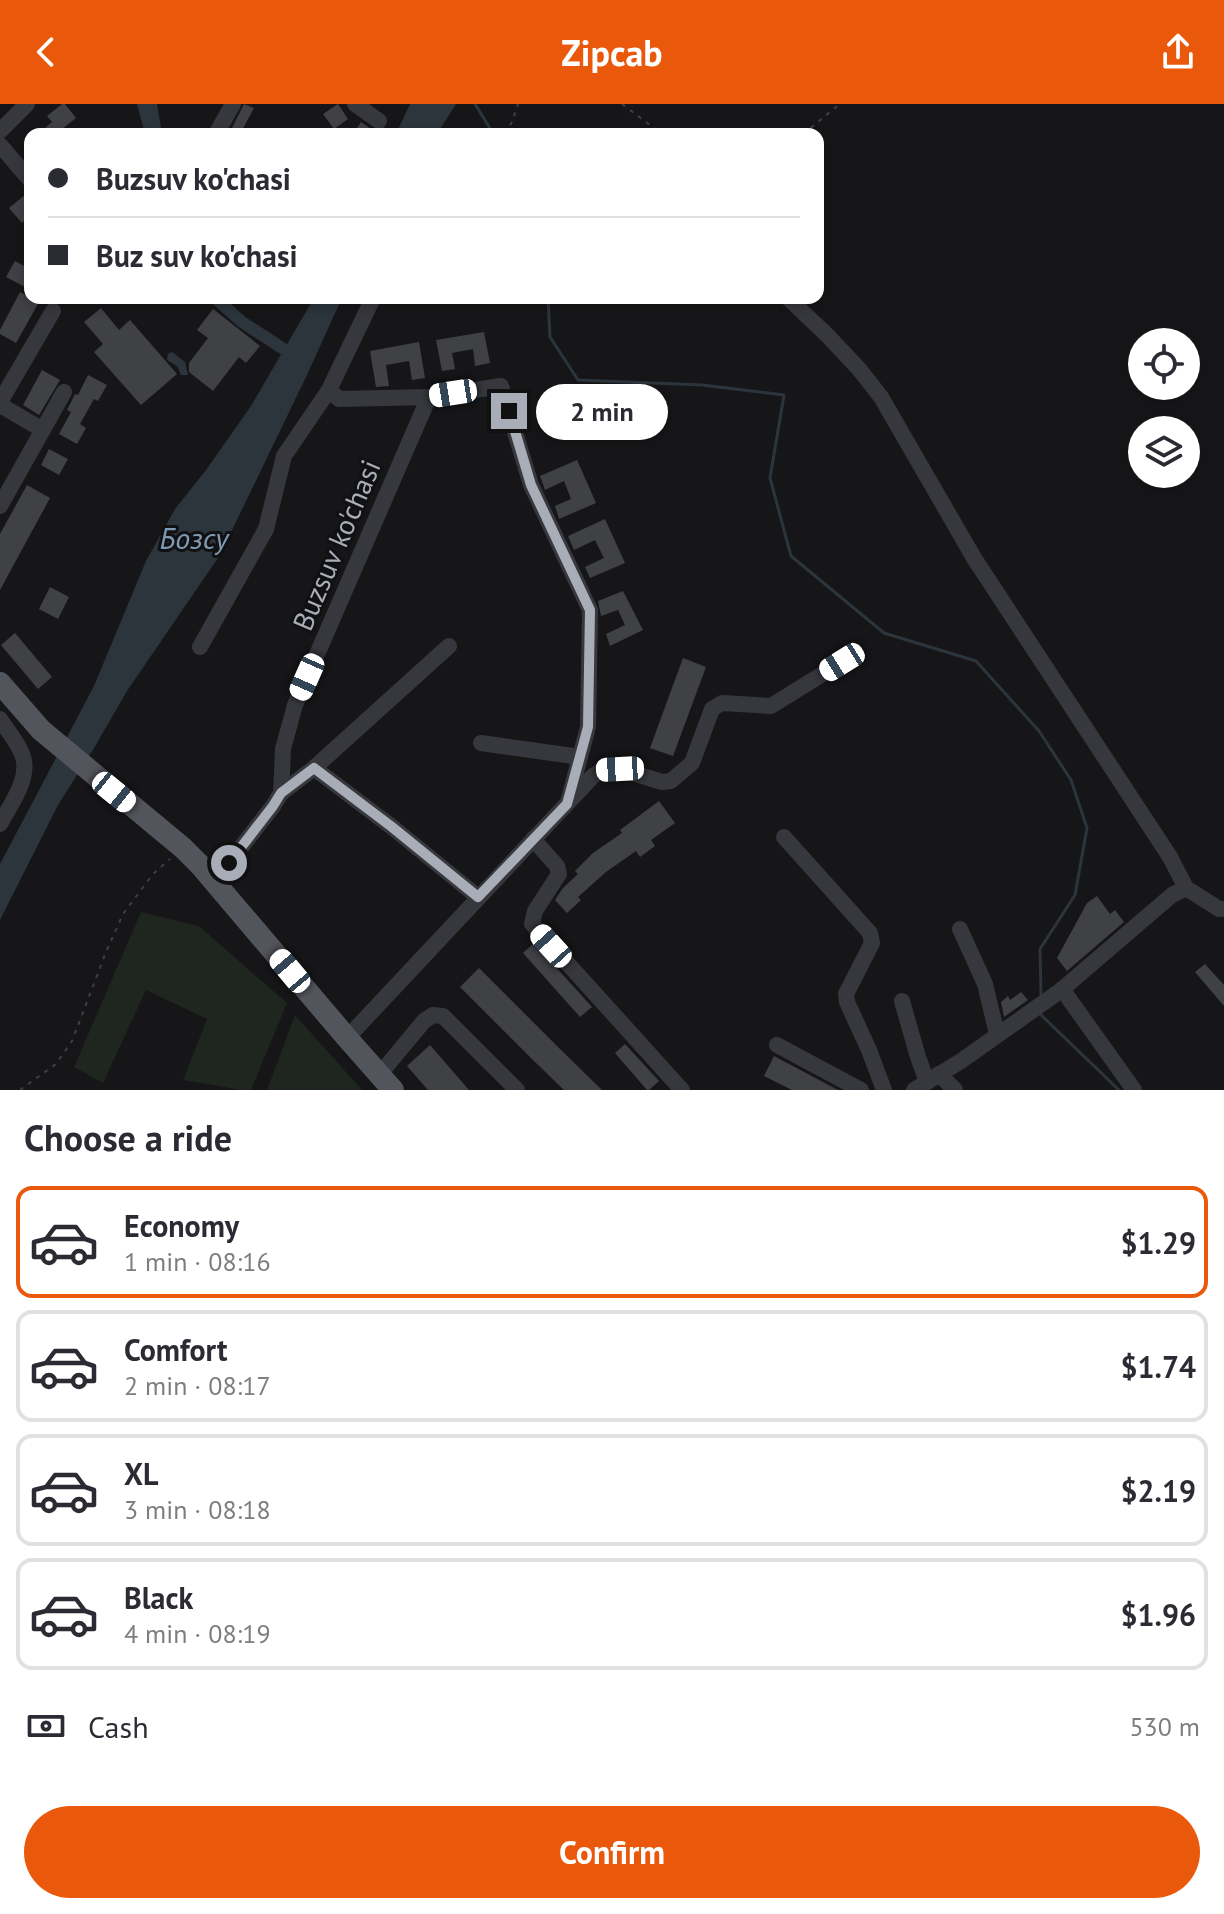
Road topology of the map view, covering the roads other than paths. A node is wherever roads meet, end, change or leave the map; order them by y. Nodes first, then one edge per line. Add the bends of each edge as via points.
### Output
1 (27, 104) edge
2 (233, 104) edge
3 (355, 104) edge
4 (379, 121) dead end
5 (2, 124) edge
6 (219, 128) edge
7 (0, 145) edge
8 (24, 173) edge
9 (370, 304) edge
10 (794, 304) edge
11 (53, 311) dead end
12 (329, 390) junction
13 (64, 392) dead end
14 (429, 397) junction
15 (0, 403) edge
16 (43, 430) junction
17 (0, 506) edge
18 (449, 646) dead end
19 (200, 647) dead end
20 (842, 662) dead end
21 (0, 683) edge
22 (0, 719) edge
23 (481, 743) dead end
24 (580, 757) junction
25 (314, 768) junction
26 (281, 793) junction
27 (567, 804) junction
28 (0, 824) edge
29 (784, 837) dead end
30 (533, 839) junction
31 (215, 881) junction
32 (1186, 888) junction
33 (478, 897) junction
34 (1224, 909) edge
35 (960, 929) dead end
36 (1060, 990) junction
37 (902, 1001) dead end
38 (997, 1034) junction
39 (347, 1038) junction
40 (777, 1045) dead end
41 (386, 1082) edge
42 (926, 1082) edge
43 (517, 1090) edge
44 (682, 1090) edge
45 (861, 1090) edge
46 (884, 1090) edge
47 (955, 1090) edge
48 (1134, 1090) edge

1 - 5 street
2 - 6 street
3 - 4 street
7 - 8 street
9 - 12 street
10 - 32 street via 881,397 974,558
11 - 15 street
12 - 14 street via 339,399
12 - 19 street via 284,456 266,529
13 - 16 street
14 - 24 street via 501,386 531,485 590,610 588,727
14 - 26 street, Buzsuv ko'chasi via 295,705 283,749
15 - 16 street
16 - 17 street
18 - 25 street
20 - 27 street via 771,706 722,703 712,709 692,763 671,781 604,769
21 - 31 main road via 41,730
22 - 28 street via 24,755 19,791
23 - 24 street
24 - 27 street
25 - 26 street
25 - 33 street
26 - 31 street
27 - 30 street
29 - 46 street via 870,933 872,943 846,994
30 - 33 street
30 - 44 street via 559,874 532,924
31 - 39 main road
32 - 34 street
32 - 36 street
33 - 39 street
35 - 38 street via 985,984
36 - 38 street
36 - 48 street
37 - 42 street
38 - 42 street
39 - 41 main road
40 - 45 street
41 - 43 street via 433,1015 443,1016
42 - 47 street

